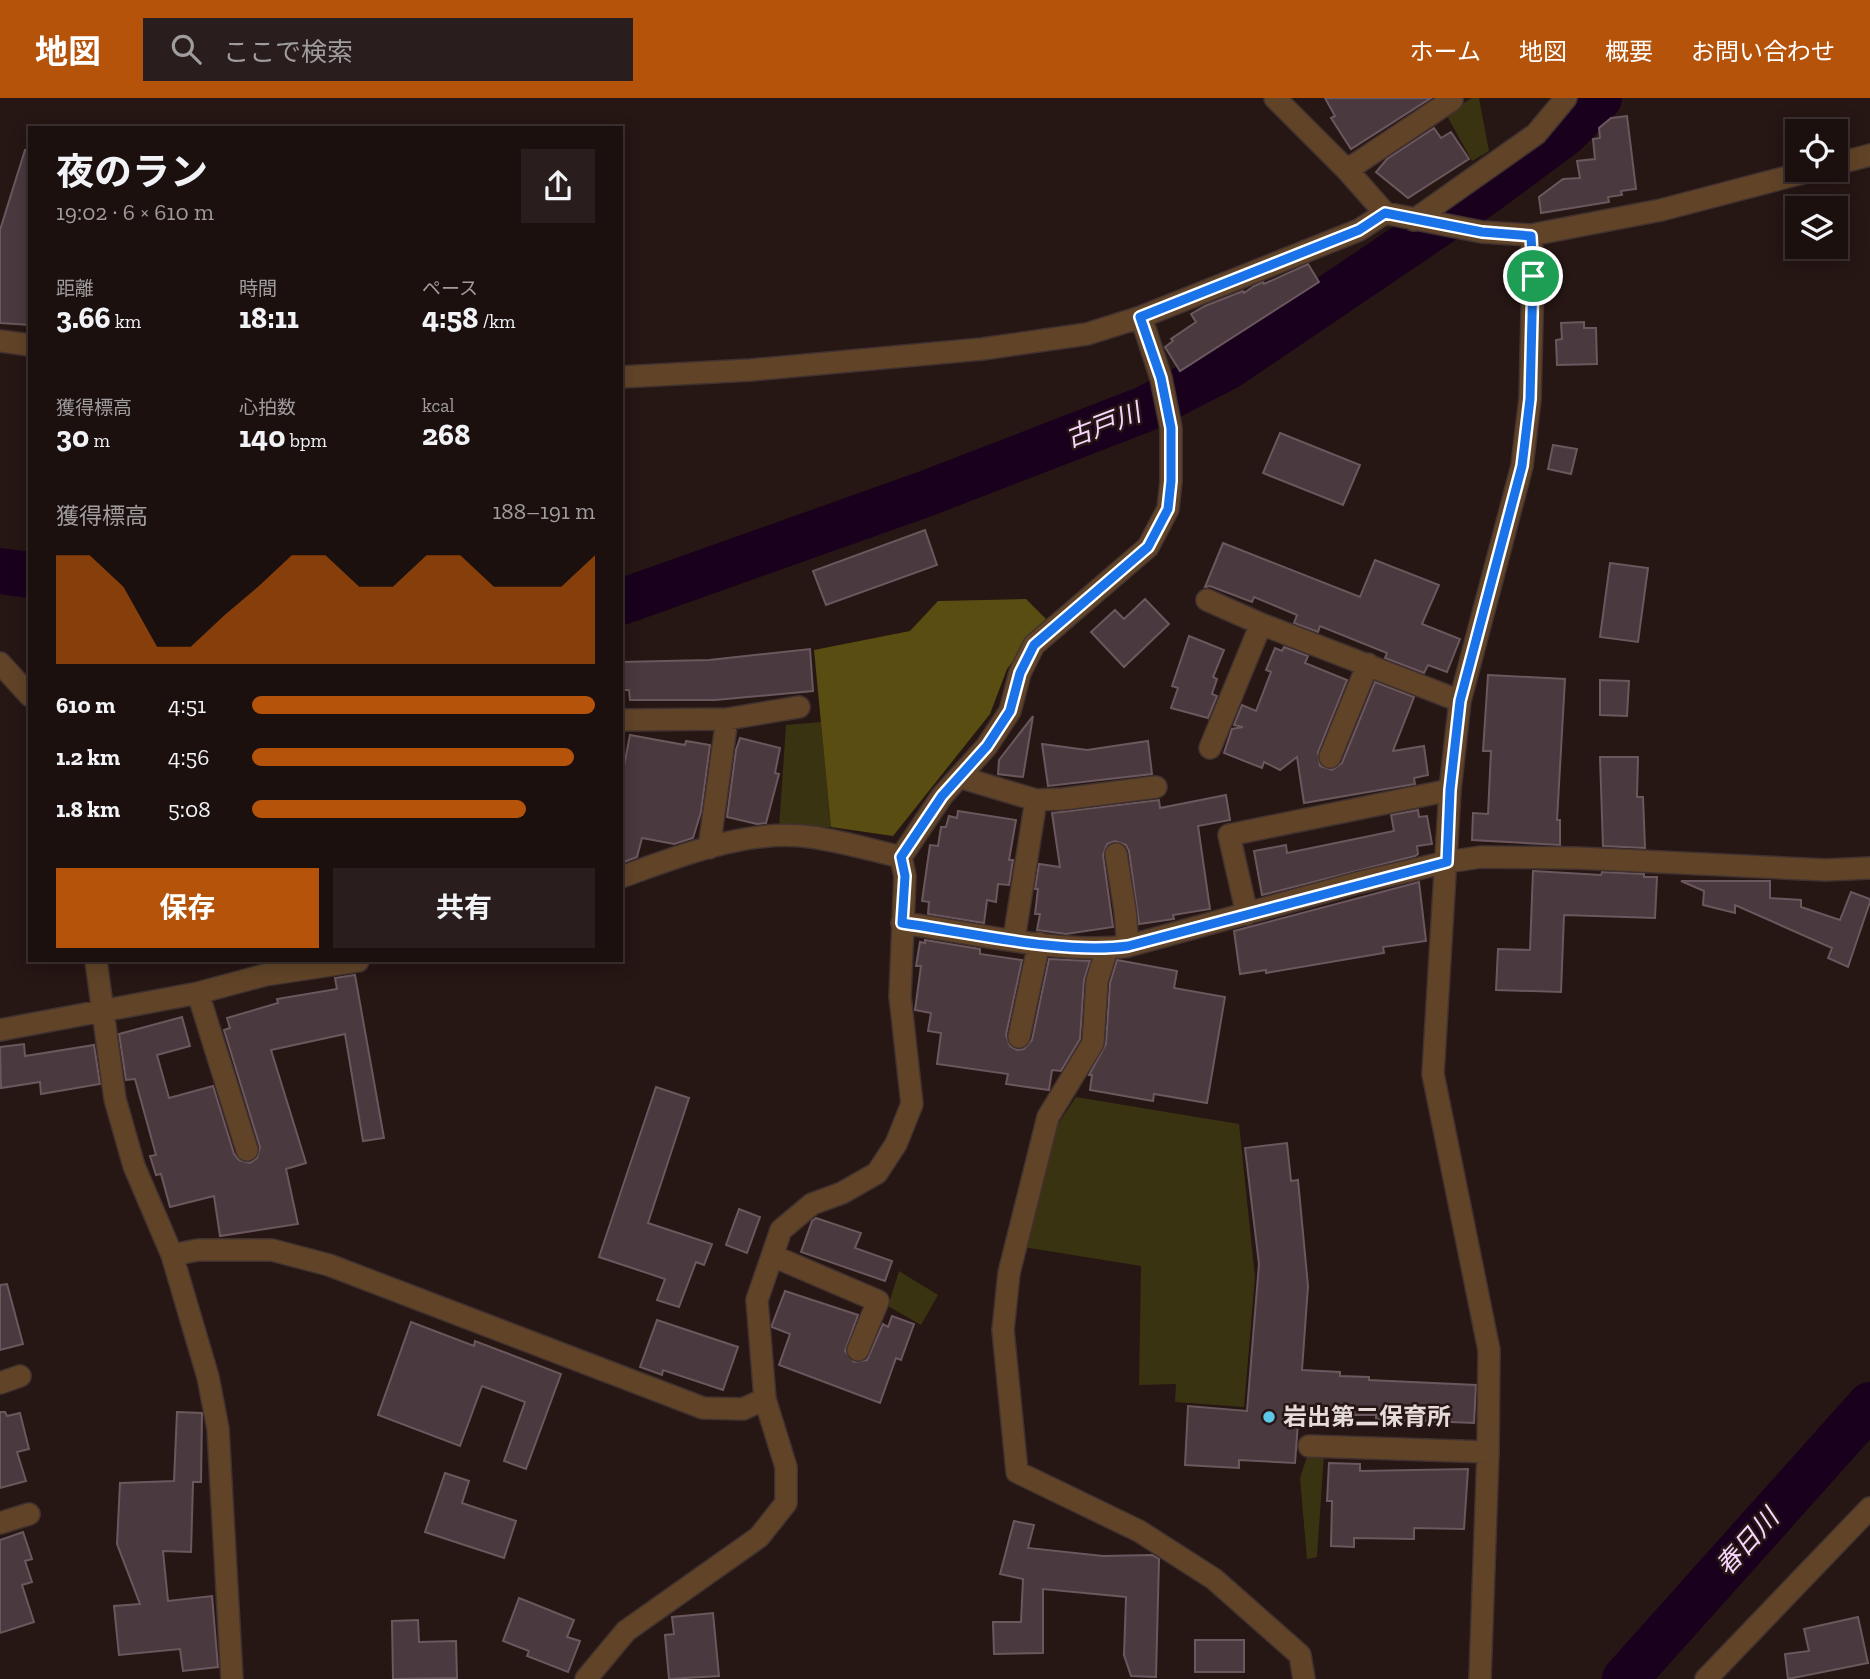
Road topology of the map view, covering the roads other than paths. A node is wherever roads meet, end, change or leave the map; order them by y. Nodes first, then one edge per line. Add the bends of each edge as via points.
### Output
1 (1275, 98) edge
2 (1566, 98) edge
3 (1452, 100) dead end
4 (1870, 155) edge
5 (1848, 161) edge
6 (1347, 170) junction
7 (1785, 178) edge
8 (1385, 213) junction
9 (1414, 220) junction
10 (1531, 236) junction
11 (1140, 317) junction
12 (0, 341) edge
13 (28, 345) edge
14 (623, 376) edge
15 (1207, 600) dead end
16 (1261, 624) junction
17 (0, 663) edge
18 (1368, 664) junction
19 (28, 694) edge
20 (1460, 701) junction
21 (799, 707) dead end
22 (727, 719) junction
23 (623, 720) edge
24 (1210, 747) dead end
25 (1330, 758) dead end
26 (959, 778) junction
27 (1156, 788) dead end
28 (1450, 790) junction
29 (1036, 800) junction
30 (709, 848) junction
31 (1116, 854) dead end
32 (901, 857) junction
33 (1447, 862) junction
34 (1870, 868) edge
35 (623, 876) edge
36 (1247, 914) junction
37 (902, 923) junction
38 (1014, 939) junction
39 (1039, 943) junction
40 (1117, 947) junction
41 (96, 962) edge
42 (351, 962) edge
43 (198, 993) junction
44 (102, 1012) junction
45 (0, 1030) edge
46 (1019, 1037) dead end
47 (247, 1150) dead end
48 (172, 1255) junction
49 (773, 1256) junction
50 (858, 1350) dead end
51 (20, 1376) dead end
52 (0, 1382) edge
53 (765, 1399) junction
54 (1309, 1446) dead end
55 (1488, 1452) junction
56 (1870, 1508) edge
57 (29, 1514) dead end
58 (0, 1524) edge
59 (232, 1679) edge
60 (586, 1679) edge
61 (1304, 1679) edge
62 (1480, 1679) edge
63 (1706, 1679) edge

1 - 6 street
2 - 9 street via 1536,134
3 - 6 street
4 - 5 street
6 - 8 street
7 - 10 street via 1661,211
8 - 9 street
8 - 11 street via 1359,230
9 - 10 street
10 - 20 street via 1530,399 1522,466
11 - 14 street via 1087,334 982,349 751,370
11 - 26 street via 1161,378 1171,428 1168,509 1148,547 1034,645 1020,673 1010,711
12 - 13 street
15 - 16 street
16 - 18 street
16 - 24 street
17 - 19 street
18 - 20 street
18 - 25 street
20 - 28 street
21 - 22 street
22 - 23 street
22 - 30 street
26 - 29 street
26 - 32 street
27 - 29 street
28 - 33 street
28 - 36 street via 1229,835
29 - 38 street
30 - 32 street via 764,837 809,836
30 - 35 street
31 - 40 street via 1125,910
32 - 37 street via 905,876
33 - 34 street via 1481,857 1577,858
33 - 36 street
33 - 55 street via 1433,1074 1489,1350
36 - 40 street
37 - 38 street
37 - 49 street via 900,996 912,1104 877,1173 812,1204 782,1230
38 - 39 street
39 - 40 street
39 - 46 street
40 - 61 street via 1097,981 1093,1043 1048,1117 1009,1273 1003,1330 1017,1472 1139,1531 1214,1579 1300,1655
41 - 44 street
42 - 43 street via 265,975
43 - 44 street
43 - 47 street
44 - 45 street
44 - 48 street via 115,1099 134,1166
48 - 53 street via 198,1250 272,1250 329,1265 703,1408 743,1409
48 - 59 street via 208,1377 218,1429
49 - 50 street via 878,1301
49 - 53 street via 757,1300
51 - 52 street
53 - 60 street via 786,1466 786,1503 759,1537 626,1632
54 - 55 street
55 - 62 street
56 - 63 street
57 - 58 street

